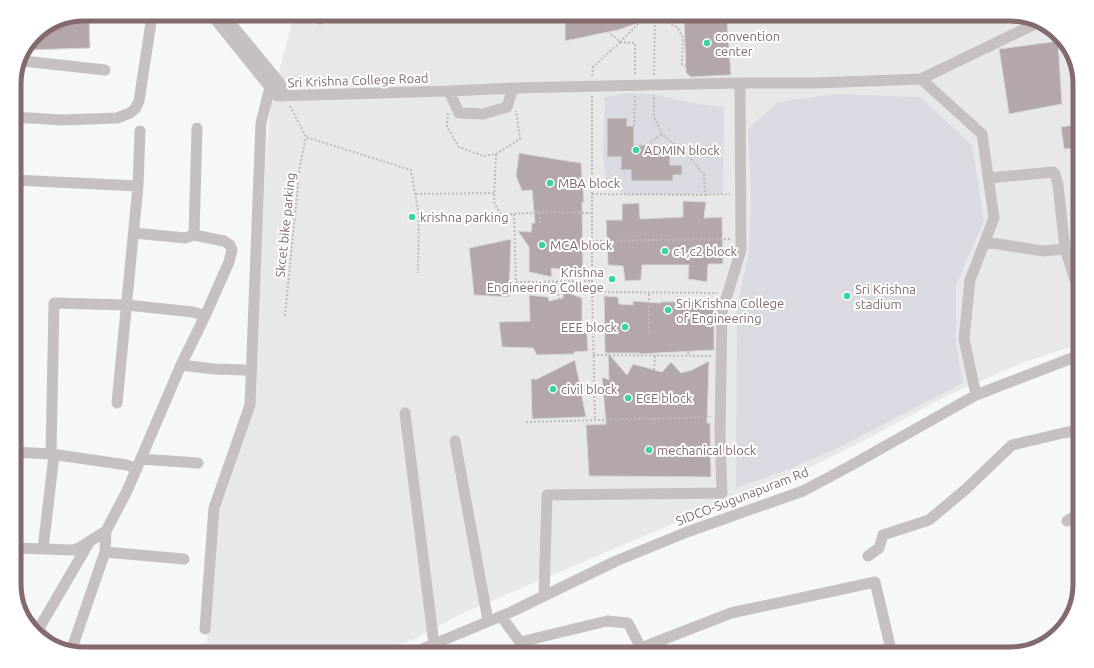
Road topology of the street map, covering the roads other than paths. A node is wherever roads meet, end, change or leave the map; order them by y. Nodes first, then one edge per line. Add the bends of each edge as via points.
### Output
1 (151, 21) edge
2 (216, 21) edge
3 (229, 21) edge
4 (1032, 25) edge
5 (25, 60) edge
6 (105, 70) dead end
7 (273, 74) junction
8 (921, 79) junction
9 (740, 83) junction
10 (270, 88) junction
11 (513, 88) junction
12 (449, 91) junction
13 (285, 96) junction
14 (21, 117) edge
15 (197, 128) dead end
16 (140, 131) dead end
17 (989, 178) junction
18 (21, 180) edge
19 (138, 186) junction
20 (134, 233) junction
21 (194, 235) junction
22 (985, 242) junction
23 (1065, 249) junction
24 (1073, 274) edge
25 (127, 305) junction
26 (205, 316) junction
27 (1073, 358) edge
28 (181, 364) junction
29 (246, 370) dead end
30 (976, 395) junction
31 (117, 403) dead end
32 (405, 413) dead end
33 (1073, 431) edge
34 (455, 441) dead end
35 (21, 453) edge
36 (53, 455) junction
37 (198, 463) dead end
38 (139, 464) junction
39 (1073, 517) edge
40 (1067, 521) dead end
41 (106, 531) junction
42 (90, 541) junction
43 (21, 548) edge
44 (43, 549) junction
45 (105, 552) junction
46 (868, 556) dead end
47 (184, 559) dead end
48 (544, 595) junction
49 (501, 616) junction
50 (488, 621) junction
51 (39, 628) edge
52 (205, 629) dead end
53 (434, 644) junction
54 (73, 646) edge
55 (427, 647) edge
56 (640, 647) edge
57 (644, 647) edge
58 (890, 647) edge

1 - 14 street via 139,101 130,113 117,118 62,120
2 - 10 street, Sri Krishna College Road
3 - 7 street
4 - 8 street
5 - 6 street
7 - 10 street
7 - 13 street
8 - 9 street, Sri Krishna College Road
8 - 17 street via 982,134
9 - 11 street, Sri Krishna College Road
9 - 48 street via 741,250 722,312 722,493 547,495
10 - 13 street, Sri Krishna College Road via 278,96
10 - 52 street via 261,123 250,405 214,508
11 - 12 street, Sri Krishna College Road
11 - 12 street via 508,108 483,114 459,113
12 - 13 street, Sri Krishna College Road
15 - 21 street
16 - 19 street
17 - 22 street via 994,218
17 - 23 street via 1053,172 1058,185
18 - 19 street
19 - 20 street
20 - 21 street via 184,238
20 - 25 street
21 - 26 street via 224,241 232,250
22 - 23 street via 1043,251
22 - 30 street via 970,280 964,339
23 - 24 street
25 - 26 street via 193,312
25 - 31 street
25 - 36 street via 54,303
26 - 28 street
27 - 30 street, SIDCO-Sugunapuram Rd
28 - 29 street
28 - 38 street
30 - 48 street, SIDCO-Sugunapuram Rd via 803,491 616,560
32 - 53 street
33 - 46 street via 1012,445 929,520 883,535 879,548
34 - 50 street
35 - 36 street
36 - 38 street via 127,465
36 - 44 street
37 - 38 street
38 - 41 street
39 - 40 street
41 - 42 street
41 - 45 street
42 - 44 street via 73,550
42 - 51 street
43 - 44 street
45 - 47 street
45 - 54 street
48 - 49 street, SIDCO-Sugunapuram Rd
49 - 50 street, SIDCO-Sugunapuram Rd
49 - 56 street via 520,642 607,621 628,623
50 - 53 street, SIDCO-Sugunapuram Rd
53 - 55 street, SIDCO-Sugunapuram Rd
57 - 58 street via 731,613 875,582

